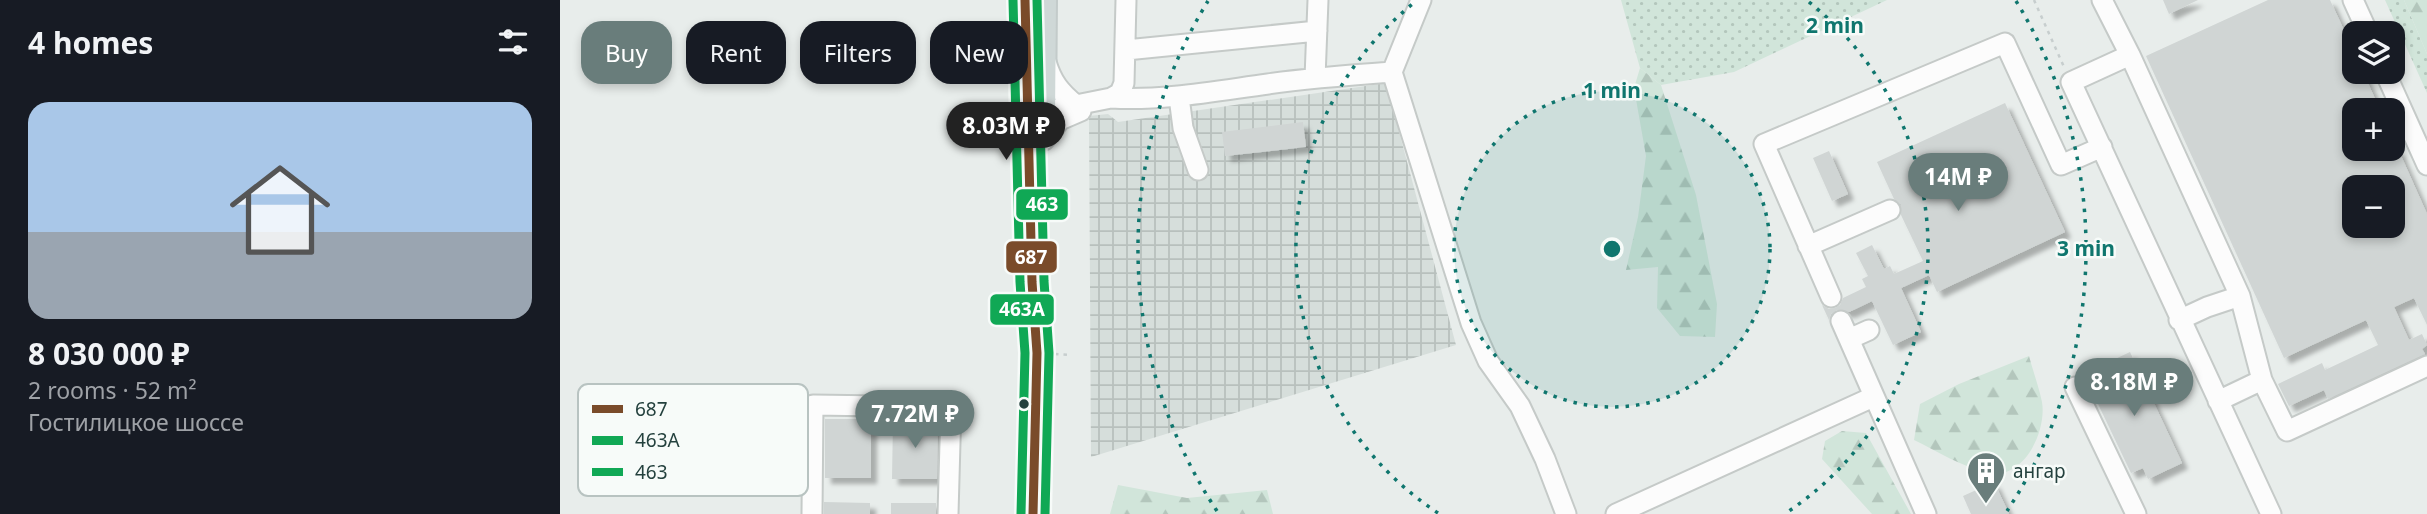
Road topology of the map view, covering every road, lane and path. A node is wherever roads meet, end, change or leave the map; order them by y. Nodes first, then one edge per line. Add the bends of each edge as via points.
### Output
1 (1024, 0) edge
2 (1044, 0) edge
3 (1126, 0) edge
4 (1135, 0) edge
5 (1318, 0) edge
6 (1421, 0) edge
7 (2034, 0) edge
8 (2102, 0) edge
9 (2353, 0) edge
10 (2363, 21) edge
11 (1317, 31) junction
12 (1130, 49) junction
13 (1044, 52) junction
14 (2130, 55) junction
15 (1392, 72) junction
16 (1315, 78) junction
17 (2071, 82) junction
18 (2390, 84) edge
19 (1179, 96) junction
20 (1111, 98) junction
21 (1140, 100) junction
22 (1076, 105) junction
23 (1035, 114) junction
24 (1044, 140) junction
25 (2102, 147) junction
26 (2427, 165) edge
27 (1198, 170) dead end
28 (1890, 209) dead end
29 (1808, 246) junction
30 (2239, 296) junction
31 (1831, 297) dead end
32 (2179, 320) junction
33 (1841, 321) dead end
34 (1036, 322) junction
35 (1869, 330) dead end
36 (1849, 339) junction
37 (2427, 366) edge
38 (2262, 380) junction
39 (2075, 387) dead end
40 (1873, 397) junction
41 (2218, 401) junction
42 (812, 514) edge
43 (948, 514) edge
44 (1033, 514) edge
45 (1566, 514) edge
46 (1616, 514) edge
47 (1926, 514) edge
48 (2136, 514) edge
49 (2271, 514) edge

1 - 23 main road
2 - 13 main road
3 - 12 street
4 - 12 street
5 - 11 street
6 - 15 street
7 - 17 path
8 - 14 street
9 - 10 street
11 - 12 street
11 - 16 street
12 - 20 street via 1124,83 1120,93
12 - 21 street
13 - 22 street via 1059,92
13 - 23 main road
14 - 17 street
14 - 30 street
15 - 16 street
15 - 45 street via 1471,323 1488,361 1520,406
16 - 19 street
17 - 25 street
18 - 26 street
19 - 21 street
19 - 27 street via 1183,128
20 - 21 street
20 - 22 street
21 - 24 street via 1076,112 1060,120
22 - 23 street
23 - 24 main road
23 - 34 main road via 1032,282
24 - 34 main road
25 - 29 street via 2061,166 2006,43 1764,144
25 - 32 street
28 - 29 street
29 - 31 street
30 - 32 street
30 - 38 street
32 - 41 street
33 - 36 street
34 - 44 main road
35 - 36 street
36 - 40 street
37 - 38 street via 2287,431
38 - 41 street
39 - 48 street
40 - 46 street
40 - 47 street
41 - 49 street
42 - 43 street via 813,405 951,407

